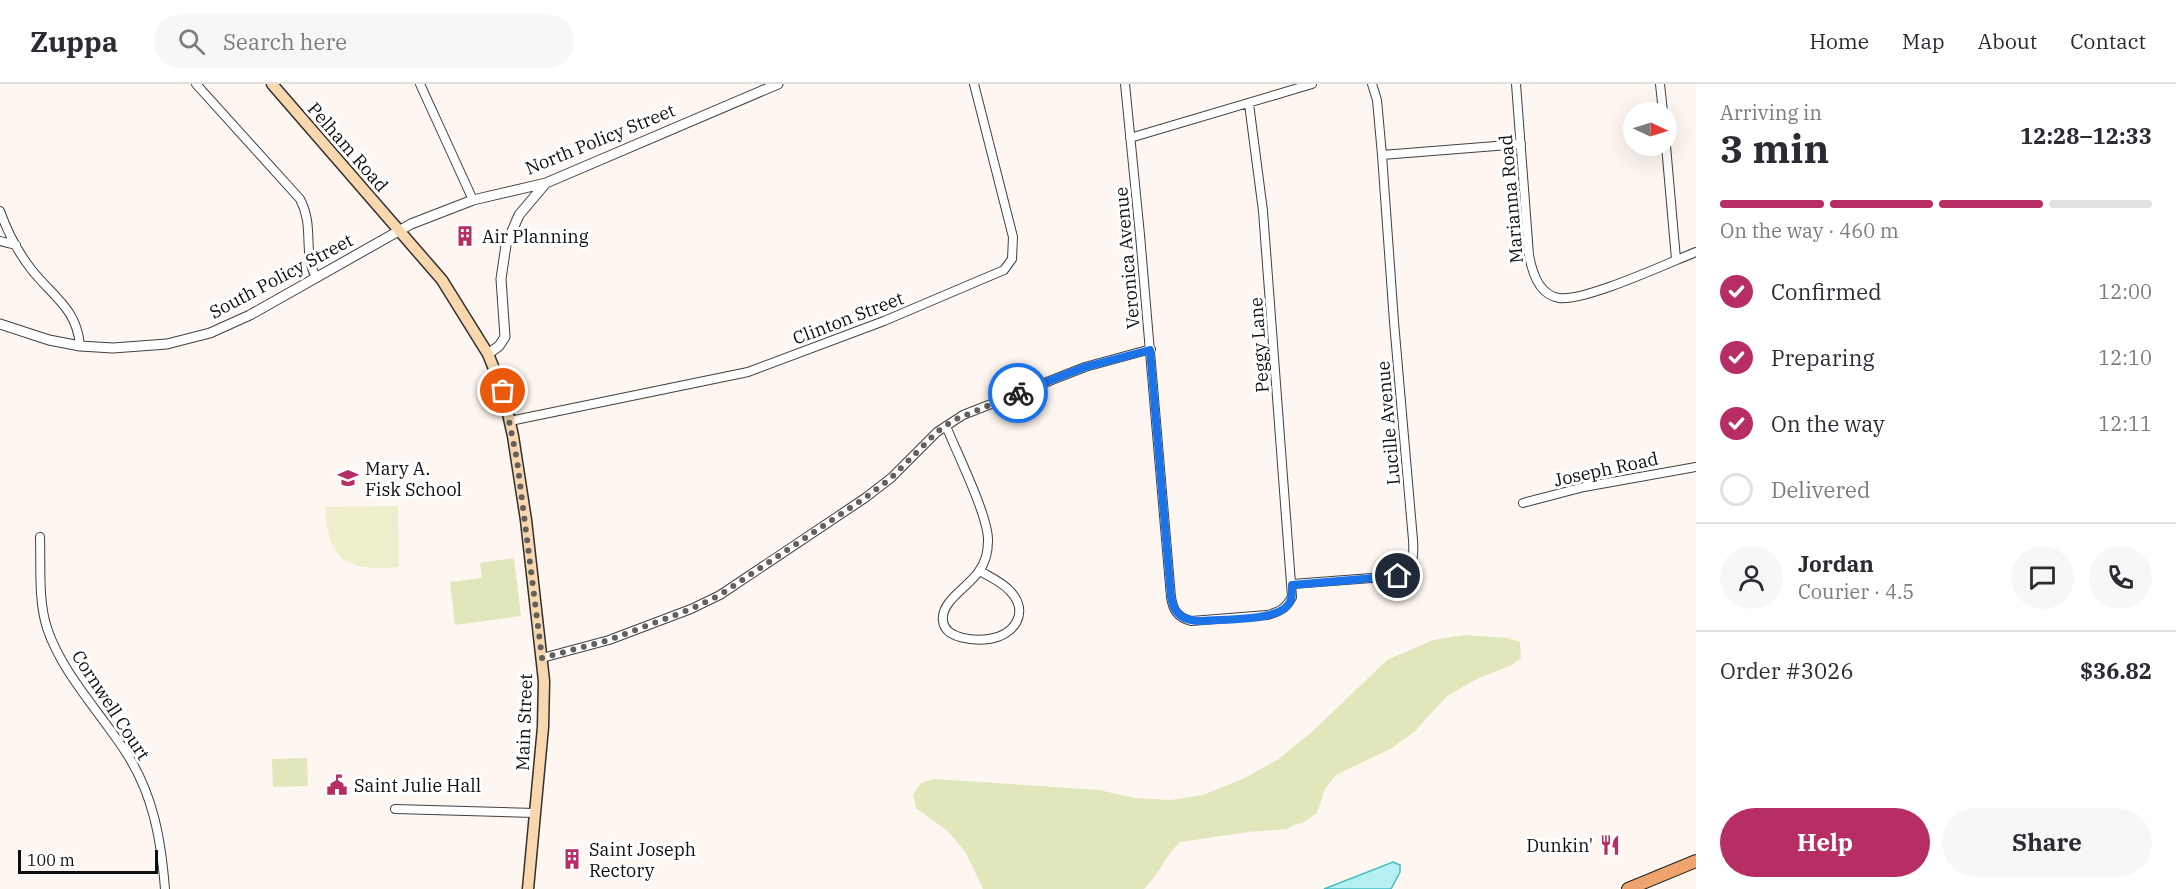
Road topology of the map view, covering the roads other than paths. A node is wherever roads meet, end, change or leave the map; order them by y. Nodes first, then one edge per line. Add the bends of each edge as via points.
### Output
1 (196, 84) edge
2 (272, 84) edge
3 (420, 84) edge
4 (778, 84) edge
5 (974, 84) edge
6 (1125, 84) edge
7 (1312, 84) edge
8 (1372, 84) edge
9 (1516, 84) edge
10 (1660, 84) edge
11 (1662, 102) edge
12 (1249, 104) junction
13 (1130, 138) junction
14 (1521, 144) junction
15 (1382, 155) junction
16 (1667, 156) edge
17 (546, 183) junction
18 (473, 200) junction
19 (1, 216) edge
20 (399, 231) junction
21 (0, 241) edge
22 (16, 245) junction
23 (1696, 252) edge
24 (1676, 260) junction
25 (316, 278) junction
26 (0, 324) edge
27 (80, 346) junction
28 (1150, 350) junction
29 (488, 354) junction
30 (510, 421) junction
31 (946, 426) junction
32 (1696, 467) edge
33 (1523, 503) dead end
34 (40, 537) dead end
35 (980, 571) junction
36 (1292, 585) junction
37 (542, 658) junction
38 (395, 809) dead end
39 (535, 813) junction
40 (1696, 861) edge
41 (165, 889) edge
42 (528, 889) edge
43 (1628, 889) edge

1 - 25 street via 300,199 308,216 309,260
2 - 20 main road, Pelham Road
3 - 18 street
4 - 17 street, North Policy Street
5 - 30 street, Clinton Street via 1013,237 1012,259 1004,270 748,372
6 - 13 street, Veronica Avenue
7 - 12 street
8 - 15 street, Lucille Avenue
9 - 14 street, Marianna Road
10 - 11 street
12 - 13 street
12 - 36 street, Peggy Lane via 1263,211
13 - 28 street, Veronica Avenue
14 - 15 street
14 - 24 street, Marianna Road via 1531,266 1548,294 1558,298 1580,297
15 - 36 street, Lucille Avenue via 1413,561 1398,576
16 - 24 street
17 - 18 street, North Policy Street
17 - 29 street via 519,215 506,245 501,279 505,337
18 - 20 street, North Policy Street
19 - 22 street
20 - 25 street, South Policy Street
20 - 29 main road, Main Street via 442,280
21 - 22 street
22 - 27 street via 33,271 71,312
23 - 24 street, Marianna Road
25 - 27 street, South Policy Street via 210,333 167,344
26 - 27 street, South Policy Street
28 - 31 street via 1085,367 963,415
28 - 36 street, Veronica Avenue via 1173,608 1180,618 1191,621 1278,613 1287,607
29 - 30 main road, Main Street
30 - 37 main road, Main Street
31 - 35 street via 987,527 988,549
31 - 37 street via 865,498 720,595 609,640
32 - 33 street, Joseph Road via 1584,487
34 - 41 street, Cornwell Court via 42,608 47,629 66,666 141,779 160,838
35 - 35 street via 949,603 943,622 947,631 955,635 987,640 1015,627 1019,609 1007,588
37 - 39 main road, Main Street via 543,721
38 - 39 street
39 - 42 main road, Main Street
40 - 43 main road

